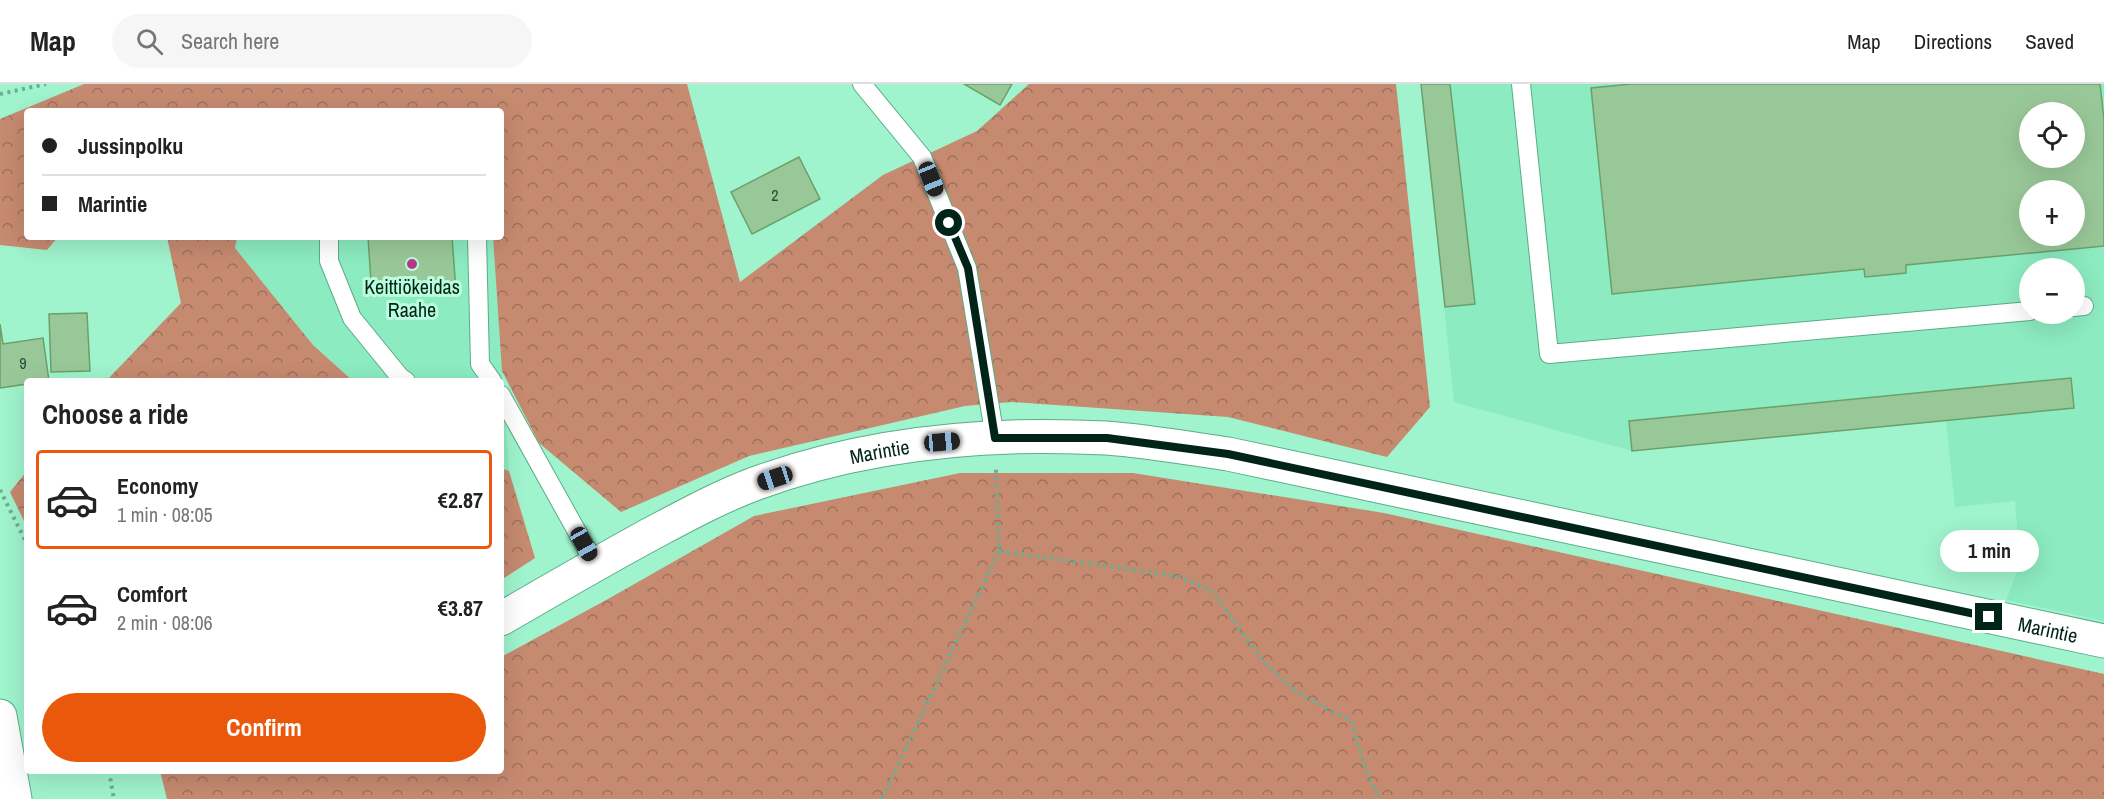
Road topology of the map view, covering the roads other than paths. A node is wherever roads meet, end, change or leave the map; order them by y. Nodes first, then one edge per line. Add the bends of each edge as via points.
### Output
1 (862, 84) edge
2 (1521, 84) edge
3 (328, 240) edge
4 (477, 240) edge
5 (2019, 312) edge
6 (402, 378) edge
7 (490, 378) edge
8 (504, 405) edge
9 (995, 438) junction
10 (595, 564) junction
11 (504, 617) edge
12 (2104, 641) edge
13 (0, 716) edge
14 (11, 752) edge
15 (15, 799) edge

1 - 9 lane via 922,157 968,268
2 - 5 lane via 1549,354
3 - 6 lane via 329,261 352,318
4 - 7 lane via 480,364
8 - 10 lane
9 - 10 street, Marintie via 873,453 801,469 700,508
9 - 12 street, Marintie via 1107,438 1228,454
10 - 11 street, Marintie
13 - 14 street
14 - 15 street

